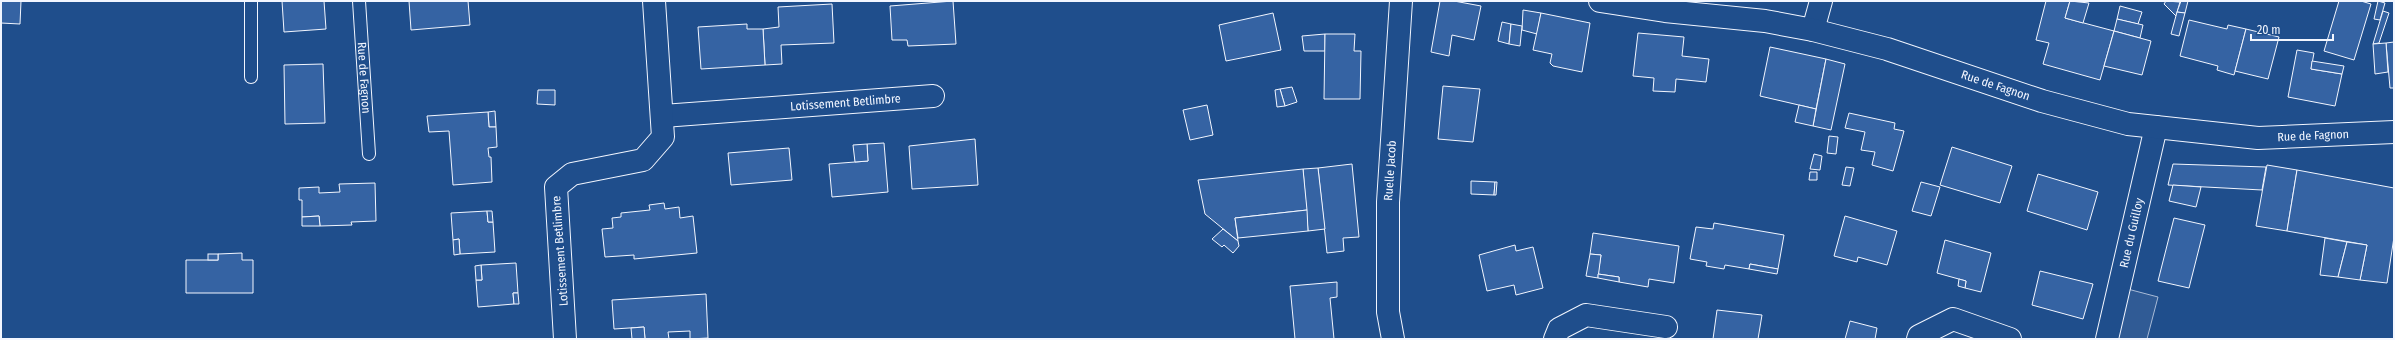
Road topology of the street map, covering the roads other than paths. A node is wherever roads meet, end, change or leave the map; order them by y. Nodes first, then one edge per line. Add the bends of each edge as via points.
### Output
1 (251, 1) edge
2 (359, 1) edge
3 (654, 1) edge
4 (1401, 1) edge
5 (1600, 1) edge
6 (1821, 1) edge
7 (1812, 30) junction
8 (251, 77) dead end
9 (933, 96) dead end
10 (663, 116) junction
11 (2156, 127) junction
12 (2394, 132) edge
13 (369, 154) dead end
14 (1666, 327) dead end
15 (565, 339) edge
16 (1393, 339) edge
17 (1555, 339) edge
18 (1918, 339) edge
19 (2010, 339) edge
20 (2107, 339) edge

1 - 8 lane
2 - 13 lane, Rue de Fagnon
3 - 10 street, Lotissement Betlimbre
4 - 16 street, Ruelle Jacob via 1388,202 1388,312
5 - 7 street, Rue de Fagnon via 1665,11 1765,21
6 - 7 street
7 - 11 street, Rue de Fagnon via 1887,49 2042,101 2128,124
9 - 10 street, Lotissement Betlimbre
10 - 15 street, Lotissement Betlimbre via 663,136 643,160 572,174 556,187
11 - 12 street, Rue de Fagnon via 2258,138
11 - 20 street, Rue du Guilloy
14 - 17 street via 1586,315 1559,329
18 - 19 street via 1919,336 1953,319

